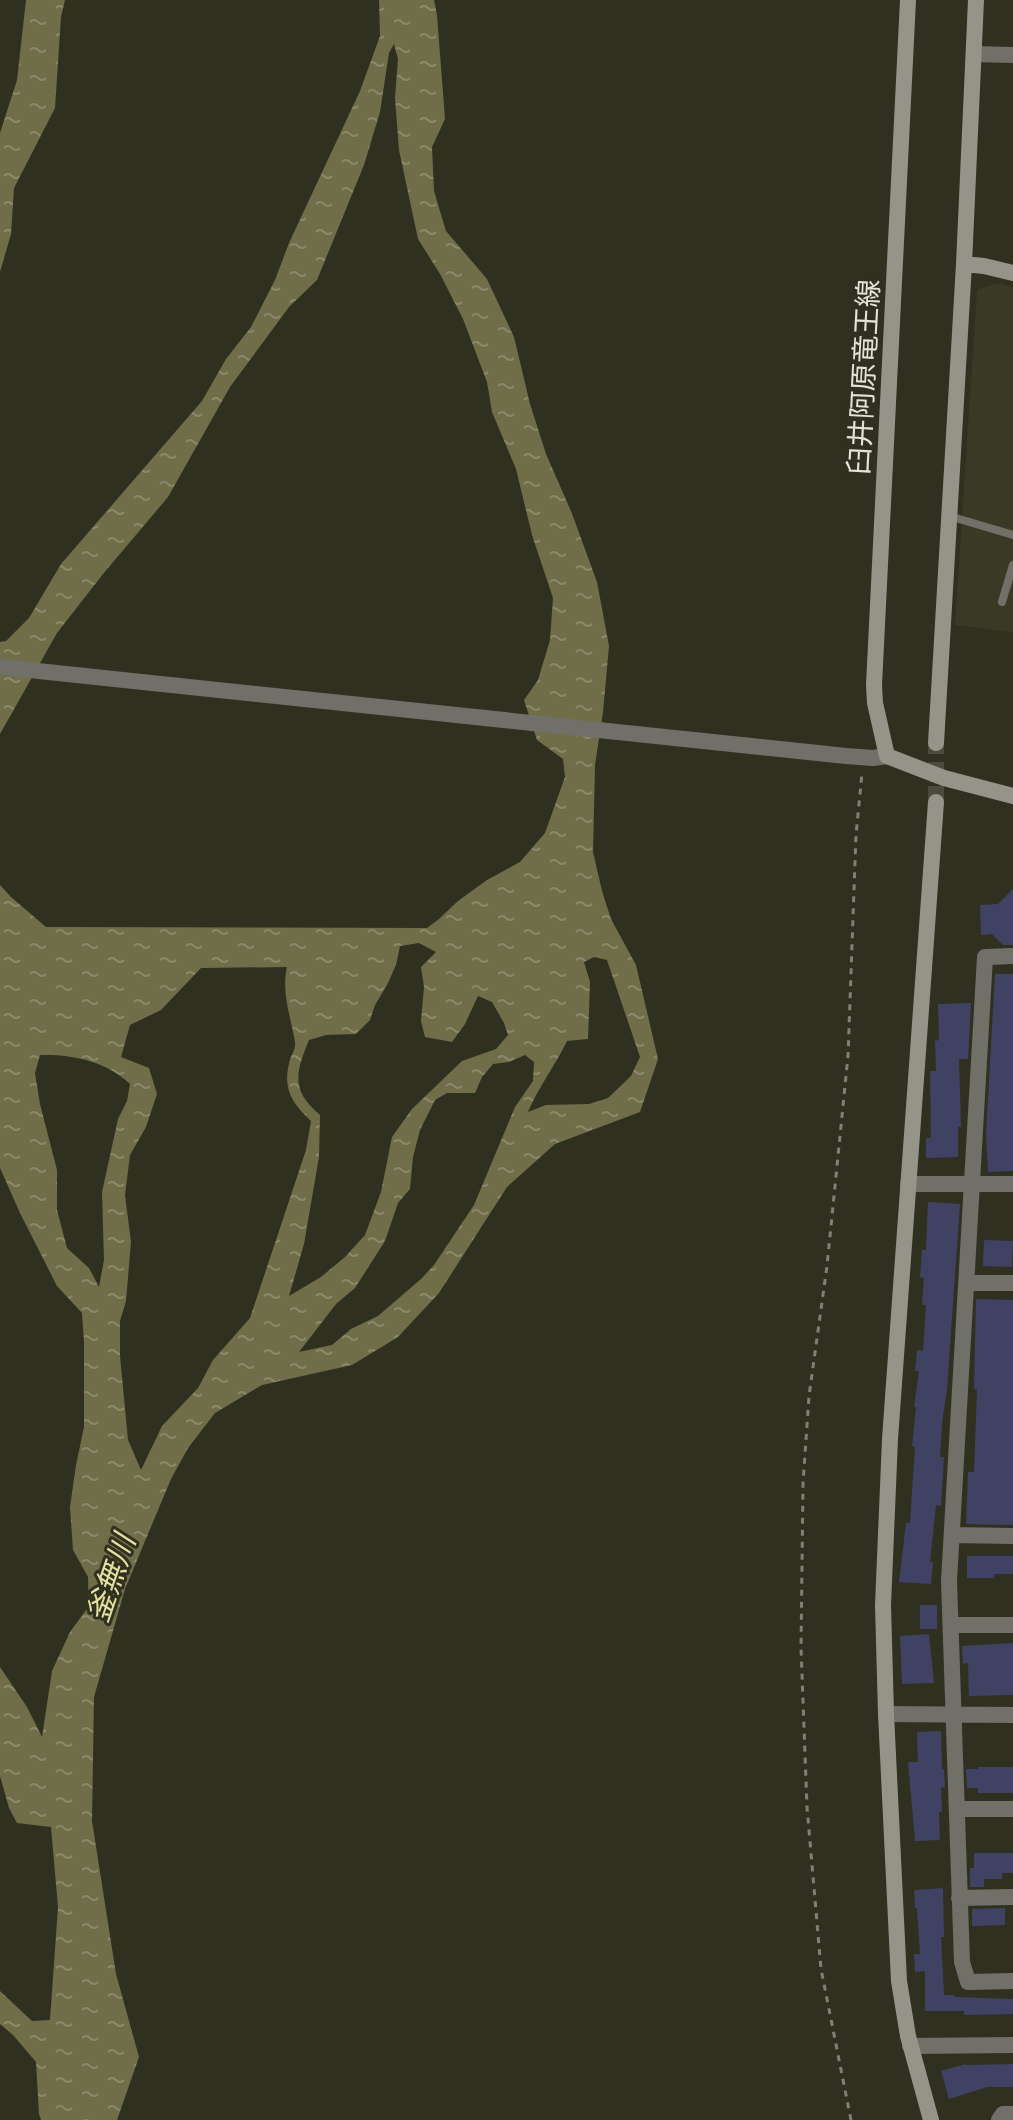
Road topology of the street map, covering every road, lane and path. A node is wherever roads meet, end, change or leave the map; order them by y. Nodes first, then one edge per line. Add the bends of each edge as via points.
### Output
1 (908, 0) edge
2 (976, 0) edge
3 (974, 54) junction
4 (1013, 55) edge
5 (964, 264) junction
6 (1013, 273) edge
7 (948, 516) junction
8 (1013, 535) edge
9 (1013, 565) edge
10 (1002, 602) dead end
11 (0, 667) edge
12 (936, 743) tunnel mouth
13 (887, 756) junction
14 (857, 757) junction
15 (1013, 796) edge
16 (936, 802) tunnel mouth
17 (1013, 956) edge
18 (908, 1184) junction
19 (972, 1184) junction
20 (1013, 1184) edge
21 (968, 1283) junction
22 (1013, 1283) edge
23 (952, 1535) junction
24 (1013, 1536) edge
25 (951, 1625) junction
26 (1013, 1625) edge
27 (886, 1714) junction
28 (954, 1715) junction
29 (1013, 1715) edge
30 (957, 1809) junction
31 (1013, 1809) edge
32 (1013, 1897) edge
33 (959, 1898) junction
34 (1013, 1981) edge
35 (1013, 2045) edge
36 (910, 2046) junction
37 (1013, 2114) edge
38 (851, 2120) edge
39 (931, 2120) edge
40 (999, 2120) edge

1 - 13 street, 臼井阿原竜王線 via 874,685
2 - 3 street
3 - 4 street
3 - 5 street
5 - 6 street
5 - 7 street
7 - 8 lane
7 - 12 street
9 - 10 lane
11 - 14 street
13 - 14 street
13 - 15 street
14 - 38 path via 848,1056 809,1396 801,1648 821,1969
16 - 18 street
17 - 19 street via 985,957
18 - 19 street
18 - 27 street via 884,1553
19 - 20 street
19 - 21 street
21 - 22 street
21 - 23 street
23 - 24 street
23 - 25 street
25 - 26 street
25 - 28 street
27 - 28 street
27 - 36 street via 898,1968
28 - 29 street
28 - 30 street
30 - 31 street
30 - 33 street
32 - 33 street
33 - 34 street via 968,1982
35 - 36 street
36 - 39 street
37 - 40 street

